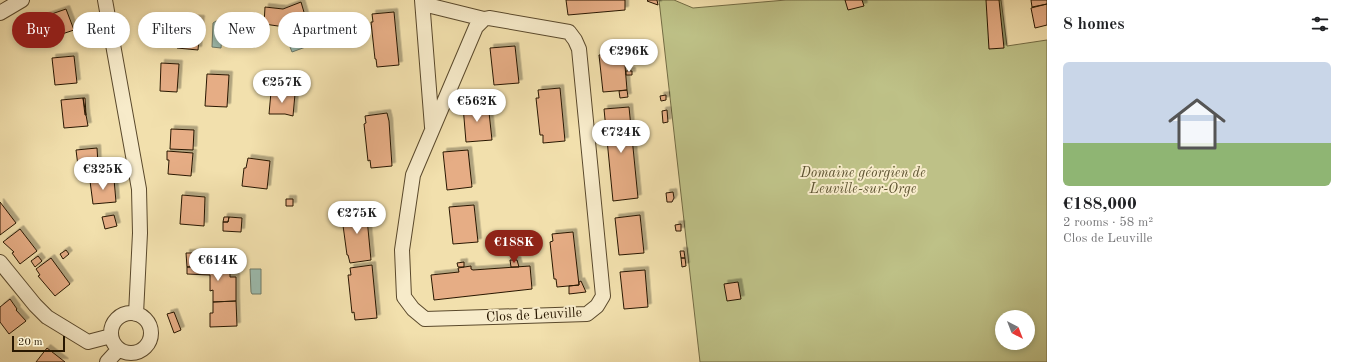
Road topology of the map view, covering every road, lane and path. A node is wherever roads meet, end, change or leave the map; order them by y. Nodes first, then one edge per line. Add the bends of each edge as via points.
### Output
1 (22, 0) edge
2 (105, 0) edge
3 (422, 2) edge
4 (0, 13) edge
5 (484, 19) junction
6 (432, 130) junction
7 (0, 262) edge
8 (136, 314) junction
9 (111, 336) junction
10 (118, 350) junction
11 (106, 362) edge

1 - 4 street
2 - 8 street via 139,189 140,256
3 - 5 street, Clos de Leuville
3 - 6 street, Clos de Leuville
5 - 6 street, Clos de Leuville via 476,27
5 - 6 street, Clos de Leuville via 569,32 577,44 603,296 597,306 587,314 425,319 413,309 404,297 402,250 413,175
7 - 9 street via 34,306 58,324 88,342
8 - 9 street via 120,316 114,321
8 - 10 street via 143,317 151,331 147,346 133,354
9 - 10 street
10 - 11 street

